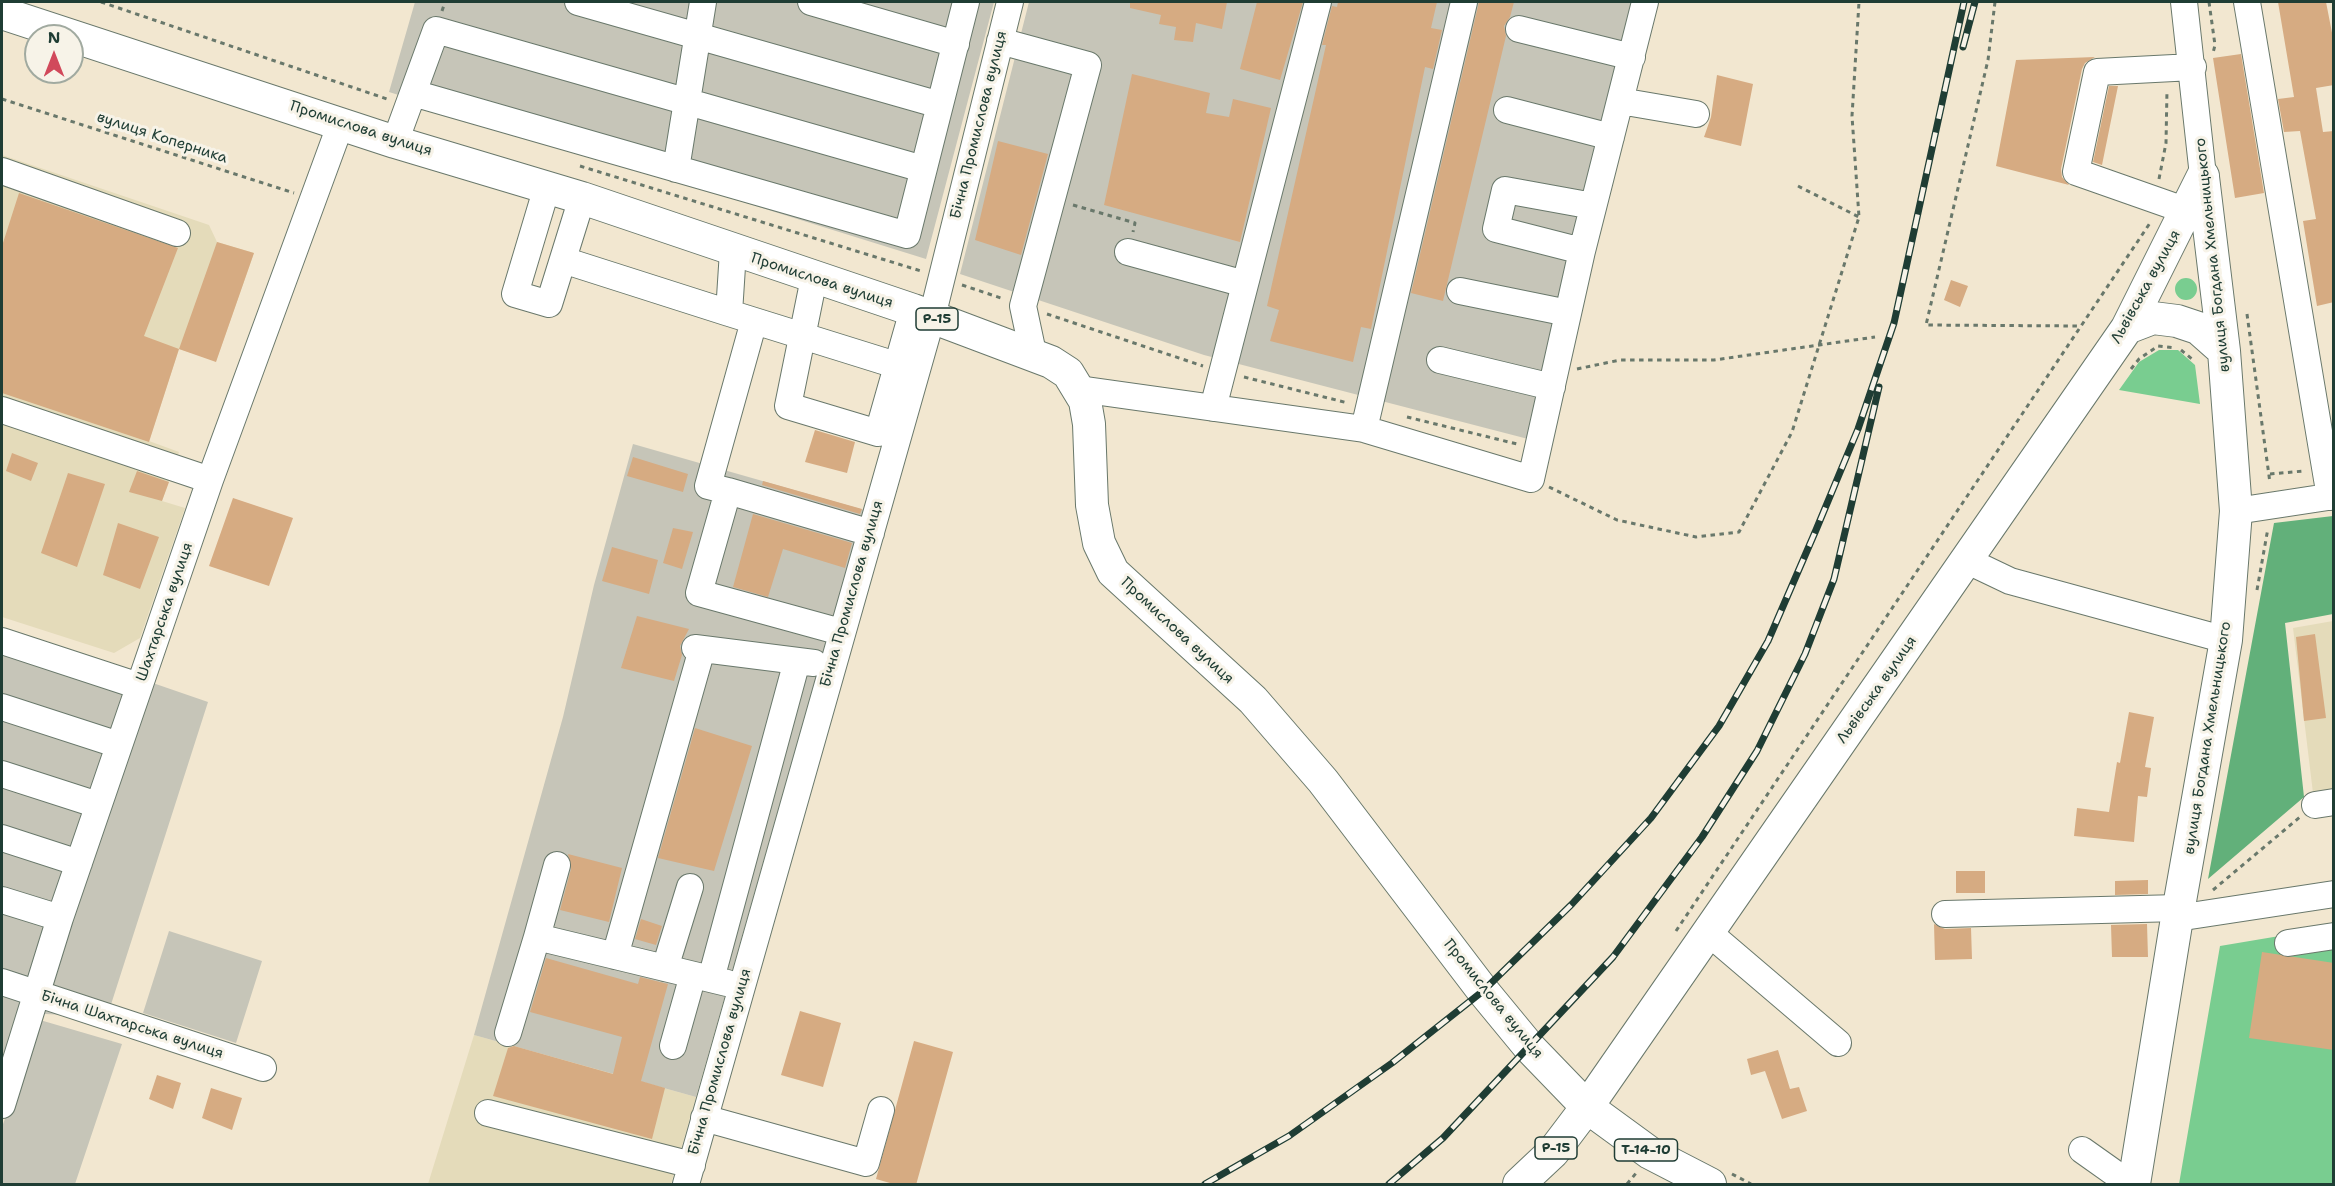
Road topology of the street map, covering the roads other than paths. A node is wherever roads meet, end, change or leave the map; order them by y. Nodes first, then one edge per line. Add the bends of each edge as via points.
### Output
1 (579, 2) edge
2 (703, 2) edge
3 (811, 2) edge
4 (966, 2) edge
5 (1010, 2) edge
6 (1318, 2) edge
7 (1464, 2) edge
8 (1646, 2) edge
9 (2184, 2) edge
10 (2247, 2) edge
11 (2, 13) edge
12 (1520, 28) dead end
13 (699, 36) junction
14 (1000, 40) junction
15 (956, 44) junction
16 (1632, 57) junction
17 (2193, 67) junction
18 (413, 93) junction
19 (1620, 101) junction
20 (687, 102) junction
21 (940, 105) junction
22 (1507, 110) dead end
23 (1696, 114) dead end
24 (341, 123) junction
25 (1611, 137) junction
26 (395, 142) junction
27 (676, 169) junction
28 (923, 169) junction
29 (2, 171) edge
30 (2203, 176) junction
31 (547, 187) junction
32 (582, 198) junction
33 (1593, 206) junction
34 (2187, 211) junction
35 (177, 233) dead end
36 (733, 251) junction
37 (1582, 251) junction
38 (1128, 252) road end
39 (563, 260) junction
40 (814, 278) junction
41 (1245, 284) junction
42 (1460, 291) dead end
43 (729, 313) junction
44 (1568, 313) junction
45 (922, 314) junction
46 (754, 321) junction
47 (2127, 328) junction
48 (802, 337) junction
49 (1033, 353) junction
50 (2211, 357) junction
51 (1440, 360) dead end
52 (899, 366) junction
53 (1553, 380) junction
54 (1079, 389) junction
55 (1213, 408) junction
56 (2, 410) edge
57 (1364, 429) junction
58 (210, 480) junction
59 (728, 491) junction
60 (2332, 496) edge
61 (2236, 511) junction
62 (871, 533) junction
63 (1966, 560) junction
64 (841, 633) junction
65 (2226, 640) junction
66 (2, 641) edge
67 (797, 661) junction
68 (832, 665) junction
69 (139, 686) junction
70 (2, 707) edge
71 (119, 745) junction
72 (2, 774) edge
73 (98, 805) junction
74 (2, 838) edge
75 (79, 863) junction
76 (557, 865) dead end
77 (690, 886) dead end
78 (2334, 894) edge
79 (2, 900) edge
80 (2178, 913) junction
81 (1946, 914) dead end
82 (60, 918) junction
83 (1709, 933) junction
84 (2334, 936) edge
85 (537, 937) junction
86 (2288, 943) dead end
87 (615, 956) junction
88 (665, 968) junction
89 (702, 977) junction
90 (2, 982) edge
91 (741, 987) junction
92 (35, 993) junction
93 (508, 1033) dead end
94 (1838, 1043) dead end
95 (673, 1046) dead end
96 (263, 1068) dead end
97 (2, 1105) edge
98 (1587, 1107) junction
99 (881, 1110) dead end
100 (488, 1113) dead end
101 (705, 1118) junction
102 (2082, 1150) dead end
103 (689, 1175) edge
104 (1720, 1179) edge
105 (1519, 1185) edge
106 (2132, 1185) edge

1 - 13 street
2 - 13 street
3 - 15 street
4 - 15 street
5 - 14 street, Бічна Промислова вулиця
6 - 41 street
7 - 57 street
8 - 16 street
9 - 17 street, вулиця Богдана Хмельницького
10 - 60 street
11 - 24 main road, Промислова вулиця / Р-15
12 - 16 street
13 - 20 street
13 - 21 street
14 - 45 street, Бічна Промислова вулиця
14 - 49 street via 1088,65 1023,306
15 - 21 street
16 - 19 street
17 - 30 street, вулиця Богдана Хмельницького
17 - 34 street via 2097,72 2076,172
18 - 20 street via 436,30
18 - 26 street
18 - 27 street
19 - 23 street
19 - 25 street
20 - 27 street
20 - 28 street
21 - 28 street
22 - 25 street
24 - 26 main road, Промислова вулиця / Р-15
24 - 58 street, Шахтарська вулиця
25 - 33 street
26 - 31 main road, Промислова вулиця / Р-15
27 - 28 street via 907,235
29 - 35 street
30 - 34 main road, Львівська вулиця
30 - 50 main road, вулиця Богдана Хмельницького
31 - 32 main road, Промислова вулиця / Р-15
31 - 39 street via 515,294 549,304
32 - 36 main road, Промислова вулиця / Р-15
32 - 39 street
33 - 37 street
33 - 37 street via 1505,189 1496,229
34 - 47 main road, Львівська вулиця
36 - 40 main road, Промислова вулиця / Р-15
36 - 43 street
37 - 44 street
38 - 41 street
39 - 43 street
40 - 45 main road, Промислова вулиця / Р-15
40 - 48 street
41 - 55 street
42 - 44 street
43 - 46 street
44 - 53 street
45 - 49 main road, Промислова вулиця / Р-15
45 - 52 street
45 - 62 street, Бічна Промислова вулиця
46 - 48 street
46 - 59 street via 708,486
47 - 50 main road via 2153,318 2198,328
47 - 63 main road, Львівська вулиця
48 - 52 street
48 - 52 street via 788,406 876,443
49 - 54 main road, Промислова вулиця / Р-15 via 1068,373
50 - 61 main road, вулиця Богдана Хмельницького
51 - 53 street
53 - 57 street via 1532,478
54 - 55 street
54 - 98 main road, Промислова вулиця / Р-15 via 1089,424 1092,505 1099,543 1113,572 1253,700 1323,781 1483,991 1530,1048
55 - 57 street
56 - 58 street
58 - 69 street, Шахтарська вулиця
59 - 62 street
59 - 64 street via 699,593
60 - 61 street
61 - 65 main road, вулиця Богдана Хмельницького
62 - 64 street, Бічна Промислова вулиця
63 - 65 street via 2010,581
63 - 83 main road, Львівська вулиця
64 - 68 street, Бічна Промислова вулиця
65 - 80 main road, вулиця Богдана Хмельницького
66 - 69 street
67 - 68 street
67 - 87 street via 699,648
67 - 89 street
68 - 91 street, Бічна Промислова вулиця
69 - 71 street, Шахтарська вулиця
70 - 71 street
71 - 73 street, Шахтарська вулиця
72 - 73 street
73 - 75 street, Шахтарська вулиця
74 - 75 street
75 - 82 street, Шахтарська вулиця
76 - 85 street
77 - 88 street
78 - 80 street
79 - 82 street
80 - 81 street
80 - 106 main road, вулиця Богдана Хмельницького
82 - 92 street, Шахтарська вулиця
83 - 94 street
83 - 98 main road, Львівська вулиця
84 - 86 street
85 - 87 street
85 - 93 street
87 - 88 street
88 - 89 street
89 - 91 street
89 - 95 street
90 - 92 street, Бічна Шахтарська вулиця
91 - 101 street, Бічна Промислова вулиця
92 - 96 street, Бічна Шахтарська вулиця
92 - 97 street, Шахтарська вулиця
98 - 104 main road, Т-14-10 via 1650,1153
98 - 105 main road, Львівська вулиця / Р-15 via 1553,1152
99 - 101 street via 866,1163
100 - 103 street
101 - 103 street, Бічна Промислова вулиця
102 - 106 street

